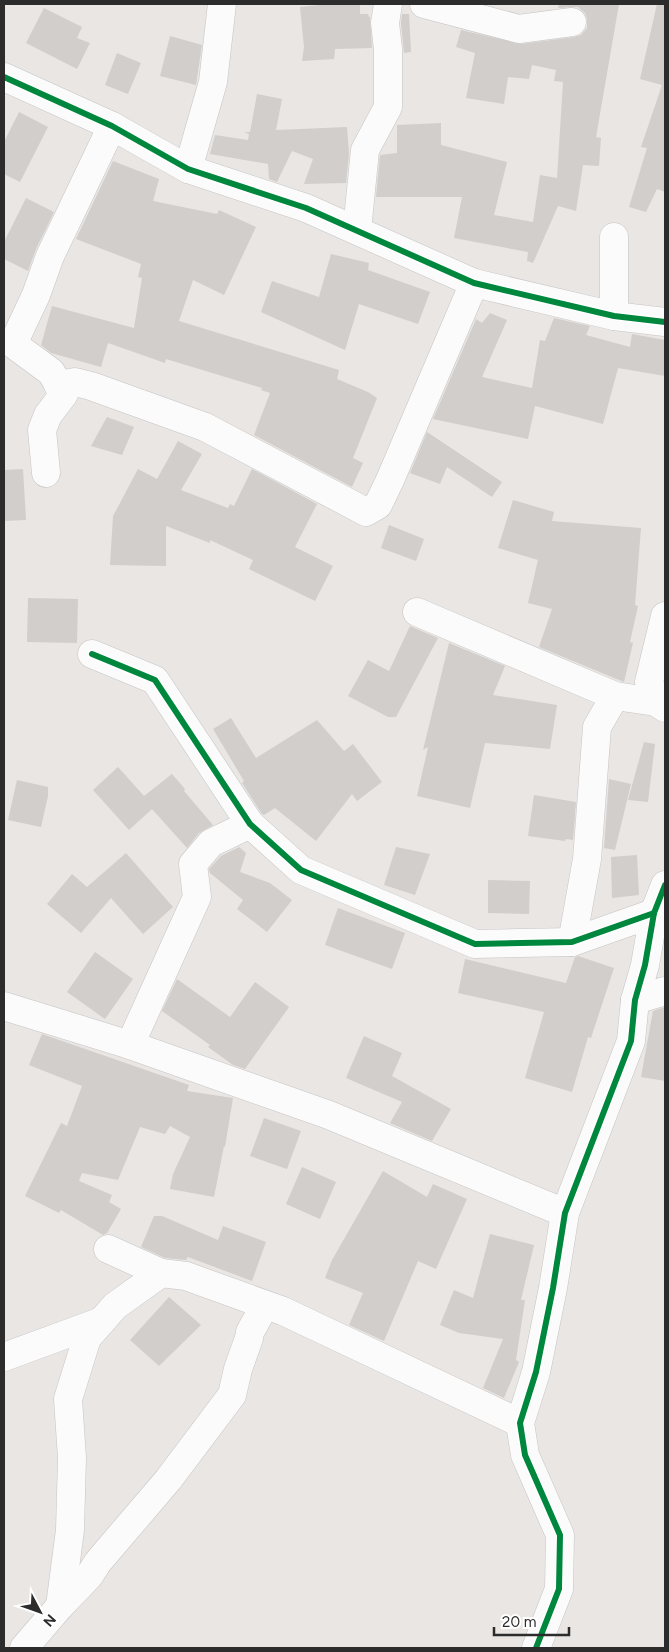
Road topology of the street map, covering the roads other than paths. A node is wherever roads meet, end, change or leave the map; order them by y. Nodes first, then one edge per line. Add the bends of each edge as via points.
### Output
1 (222, 4) edge
2 (388, 4) edge
3 (424, 4) edge
4 (572, 22) dead end
5 (4, 77) edge
6 (112, 126) junction
7 (188, 169) junction
8 (357, 230) junction
9 (614, 237) dead end
10 (474, 282) junction
11 (614, 316) junction
12 (665, 322) edge
13 (58, 385) junction
14 (46, 473) dead end
15 (418, 612) dead end
16 (665, 616) edge
17 (92, 654) dead end
18 (614, 696) junction
19 (661, 705) edge
20 (250, 824) junction
21 (665, 885) edge
22 (654, 913) junction
23 (572, 942) junction
24 (655, 972) edge
25 (665, 991) edge
26 (635, 1000) junction
27 (4, 1006) edge
28 (130, 1045) junction
29 (565, 1213) junction
30 (108, 1249) dead end
31 (161, 1273) junction
32 (266, 1305) junction
33 (102, 1321) junction
34 (4, 1357) edge
35 (520, 1423) junction
36 (60, 1606) junction
37 (24, 1648) edge
38 (536, 1648) edge

1 - 7 street via 213,82
2 - 8 street via 388,107 366,150
3 - 4 street via 519,29
5 - 6 street
6 - 7 street
6 - 13 street via 50,256 13,344 51,372
7 - 8 street via 306,208
8 - 10 street
9 - 11 street
10 - 11 street
10 - 13 street via 390,480 378,505 366,512 204,427 92,386 76,382
11 - 12 street
13 - 14 street via 64,394 48,415 42,430
15 - 18 street
16 - 19 street via 649,682
17 - 20 street via 155,680
18 - 19 street
18 - 23 street via 597,726 587,859
20 - 23 street via 301,870 475,944
20 - 28 street via 211,843 192,864 198,897
21 - 22 street
22 - 23 street
22 - 24 street
24 - 26 street
25 - 26 street
26 - 29 street via 631,1041
27 - 28 street
28 - 29 street via 329,1115
29 - 35 street via 536,1372
30 - 31 street
31 - 32 street via 186,1276
31 - 33 street via 115,1306
32 - 35 street
32 - 36 street via 250,1332 232,1395 168,1480
33 - 34 street
33 - 36 street via 87,1338 68,1399 72,1458 70,1530
35 - 38 street via 525,1455 560,1535 559,1589
36 - 37 street

